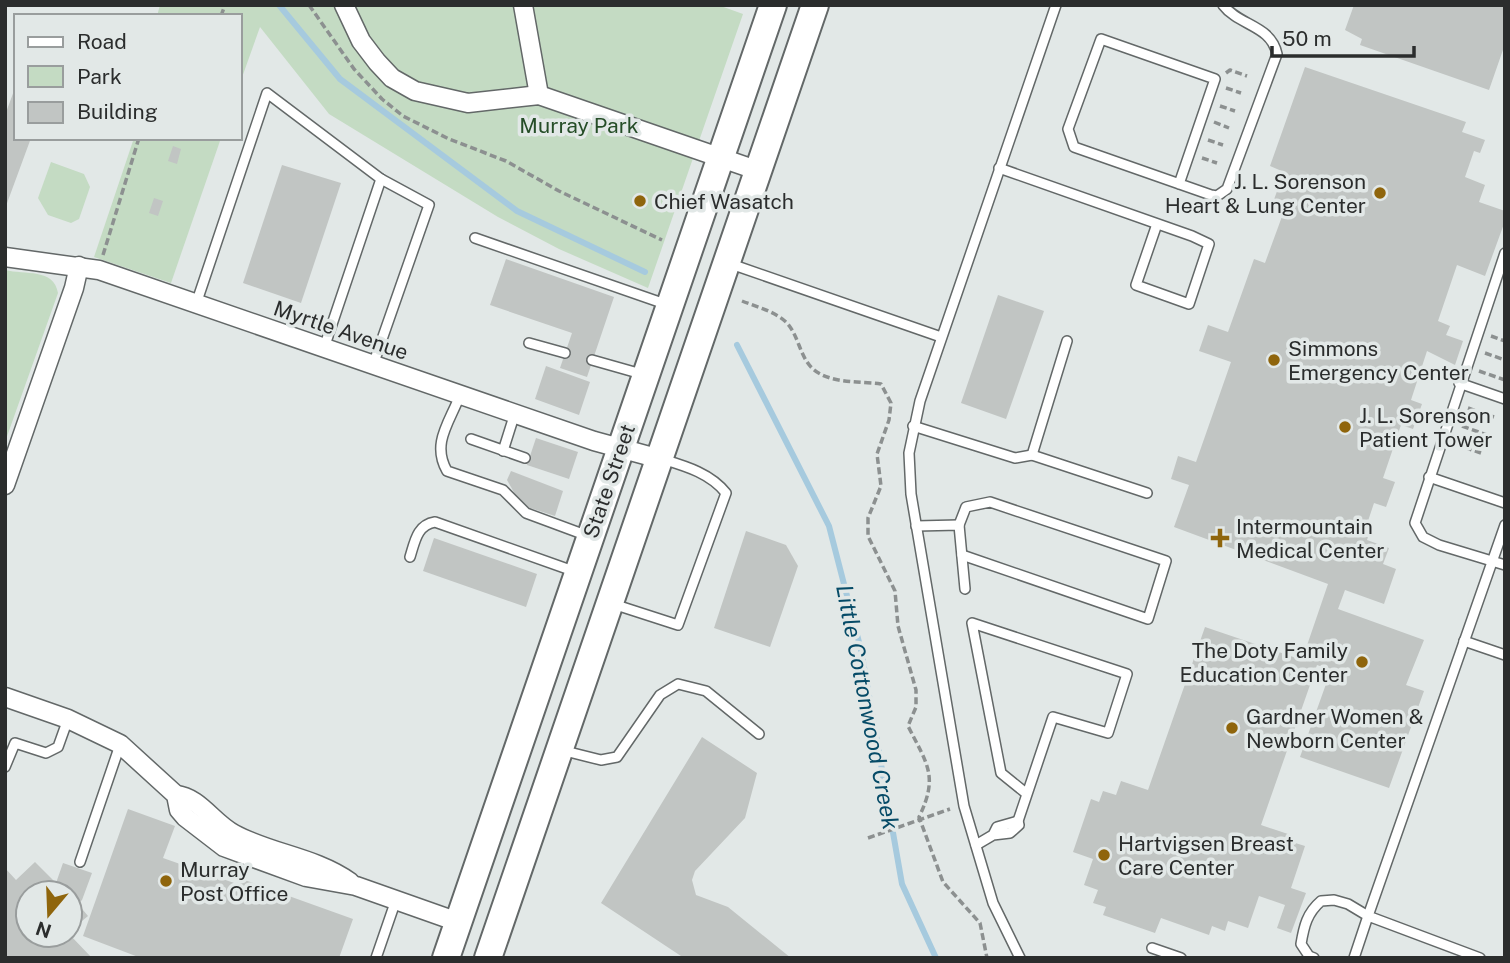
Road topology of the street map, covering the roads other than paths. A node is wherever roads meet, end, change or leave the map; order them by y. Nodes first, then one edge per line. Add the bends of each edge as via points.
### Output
1 (344, 5) edge
2 (523, 5) edge
3 (773, 5) edge
4 (815, 5) edge
5 (1056, 5) edge
6 (1223, 5) edge
7 (539, 95) junction
8 (720, 158) junction
9 (999, 169) junction
10 (759, 171) junction
11 (381, 179) junction
12 (1179, 184) junction
13 (1157, 224) junction
14 (475, 238) dead end
15 (1505, 253) edge
16 (5, 257) edge
17 (727, 262) junction
18 (79, 266) junction
19 (197, 304) junction
20 (670, 306) junction
21 (941, 337) junction
22 (1067, 341) dead end
23 (529, 343) dead end
24 (324, 348) junction
25 (565, 353) dead end
26 (592, 360) dead end
27 (373, 365) junction
28 (645, 375) junction
29 (1459, 383) junction
30 (460, 394) junction
31 (1505, 399) edge
32 (515, 413) junction
33 (913, 426) junction
34 (471, 439) dead end
35 (621, 448) junction
36 (503, 451) junction
37 (1032, 455) junction
38 (525, 458) dead end
39 (660, 458) junction
40 (1429, 477) junction
41 (5, 485) edge
42 (1147, 493) dead end
43 (1505, 503) edge
44 (960, 525) junction
45 (1505, 525) edge
46 (916, 526) junction
47 (590, 536) junction
48 (962, 555) junction
49 (410, 557) dead end
50 (1492, 560) junction
51 (1505, 565) edge
52 (578, 573) junction
53 (965, 589) dead end
54 (610, 603) junction
55 (1464, 641) junction
56 (1505, 655) edge
57 (5, 697) edge
58 (68, 719) junction
59 (759, 734) dead end
60 (120, 744) junction
61 (560, 750) junction
62 (5, 767) edge
63 (1027, 794) junction
64 (976, 845) junction
65 (80, 862) dead end
66 (396, 900) junction
67 (1368, 916) junction
68 (458, 922) junction
69 (1152, 948) dead end
70 (376, 958) edge
71 (446, 958) edge
72 (488, 958) edge
73 (1020, 958) edge
74 (1181, 958) edge
75 (1314, 958) edge
76 (1354, 958) edge
77 (1480, 958) edge

1 - 7 street via 377,62 392,78 415,90 468,103
2 - 7 street
3 - 8 main road, State Street
4 - 10 main road, State Street
5 - 9 lane
6 - 12 lane via 1272,39 1277,54 1227,189 1217,196
7 - 8 street
8 - 10 street
8 - 20 main road, State Street
9 - 13 lane
9 - 21 lane
10 - 17 main road, State Street
11 - 19 lane via 267,93
11 - 24 lane
11 - 27 lane via 429,205
12 - 12 lane via 1074,147 1068,130 1101,39 1215,79
13 - 13 lane via 1209,244 1189,304 1136,285
14 - 20 lane
15 - 29 lane
16 - 18 street, Myrtle Avenue
17 - 21 lane
17 - 39 main road, State Street
18 - 19 street, Myrtle Avenue
18 - 41 street
19 - 24 street, Myrtle Avenue
20 - 28 main road, State Street
21 - 33 lane
22 - 37 lane
23 - 25 lane
24 - 27 street, Myrtle Avenue
26 - 28 lane
27 - 30 street, Myrtle Avenue
28 - 35 main road, State Street
29 - 31 lane
29 - 40 lane
30 - 32 street, Myrtle Avenue
30 - 47 lane via 440,441 439,457 447,471 503,490 526,513
32 - 35 street, Myrtle Avenue
32 - 36 lane
33 - 37 lane via 1015,458
33 - 46 lane via 910,483
34 - 36 lane
35 - 39 street, Myrtle Avenue
35 - 47 main road, State Street
36 - 38 lane
37 - 42 lane
39 - 54 main road, State Street
39 - 54 lane via 692,469 726,493 678,625
40 - 43 lane
40 - 50 lane via 1415,523 1423,537
44 - 46 lane
44 - 48 lane
44 - 48 lane via 966,507 990,502 1166,561 1148,619
45 - 50 lane
46 - 64 lane via 964,806
47 - 52 main road, State Street
48 - 53 lane
49 - 52 lane via 419,531 435,522
50 - 51 lane
50 - 55 lane
52 - 68 main road, State Street
54 - 61 main road, State Street
55 - 56 lane
55 - 67 lane
57 - 58 street
58 - 60 street
58 - 62 lane via 58,747 46,753 15,743
59 - 61 lane via 706,691 678,684 660,695 617,757 601,761
60 - 65 lane
60 - 66 street via 176,794 186,796 234,834 331,868 356,886
61 - 72 main road, State Street
63 - 63 lane via 1053,717 1108,733 1127,674 972,624 1001,773
63 - 64 lane via 1019,825
64 - 73 lane via 993,904
66 - 68 street
66 - 70 lane
67 - 75 lane via 1348,904 1321,901 1304,926 1301,944
67 - 76 lane
67 - 77 lane
68 - 71 main road, State Street
69 - 74 lane

